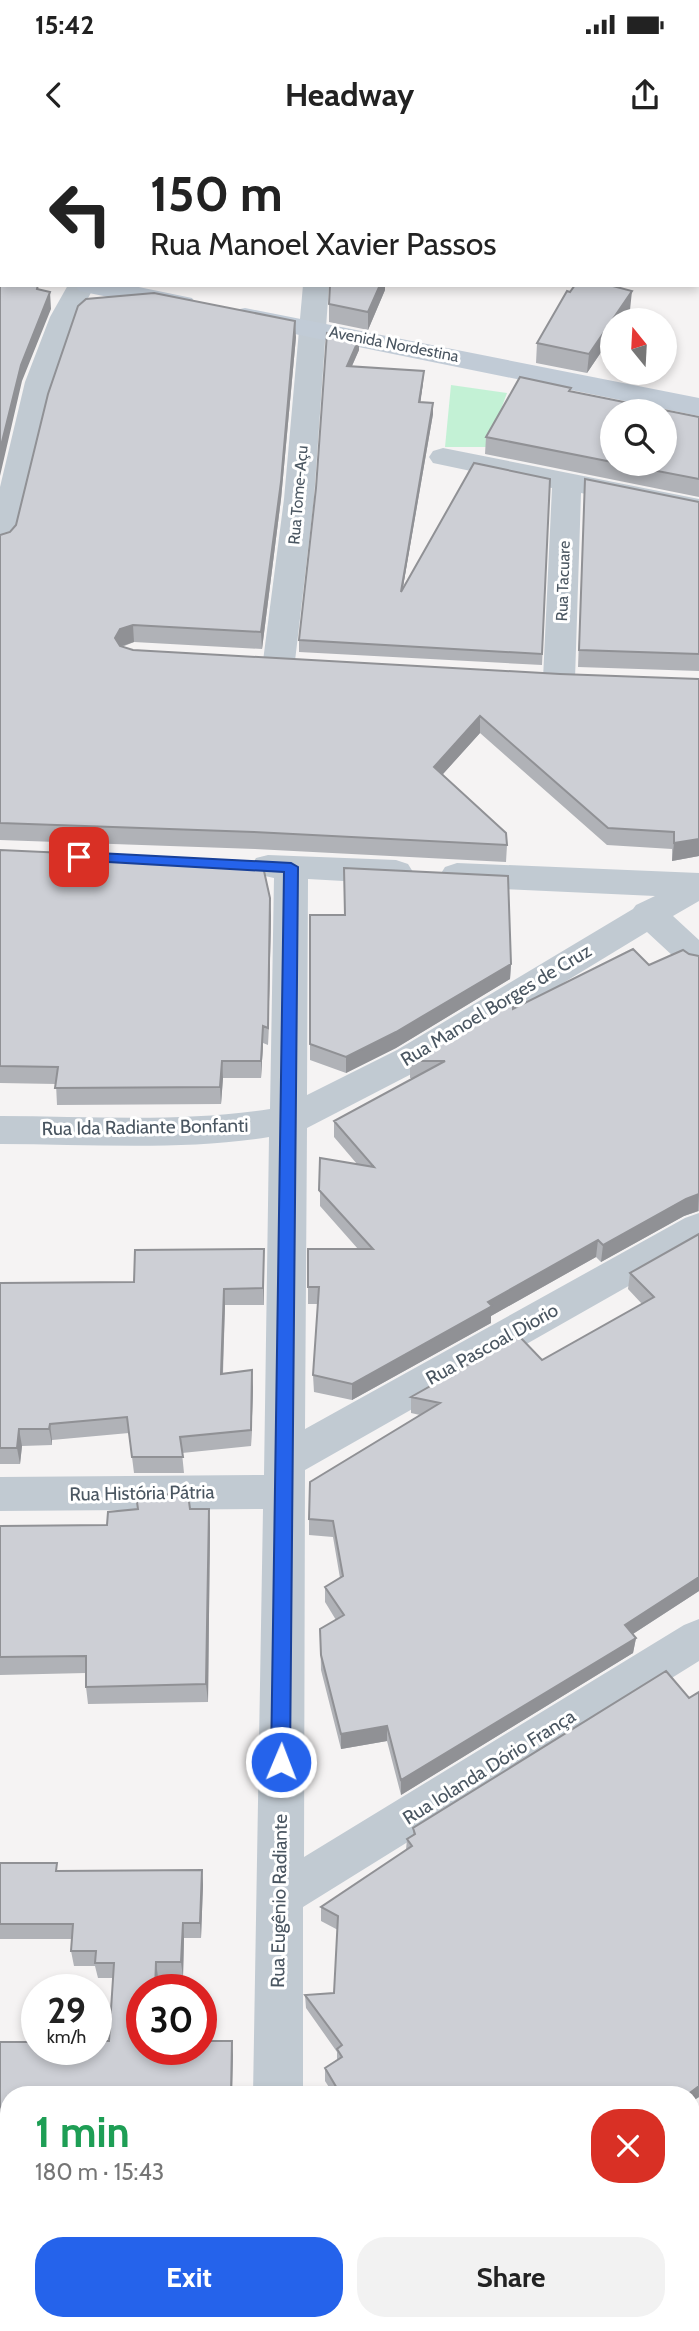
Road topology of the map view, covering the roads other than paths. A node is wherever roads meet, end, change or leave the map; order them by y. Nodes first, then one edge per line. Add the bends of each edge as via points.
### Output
1 (81, 287) edge
2 (98, 287) edge
3 (316, 287) edge
4 (311, 328) junction
5 (699, 407) edge
6 (443, 457) dead end
7 (566, 483) junction
8 (699, 508) edge
9 (0, 541) edge
10 (280, 662) edge
11 (560, 679) edge
12 (236, 865) edge
13 (291, 867) junction
14 (697, 886) edge
15 (648, 913) junction
16 (699, 960) edge
17 (290, 1120) junction
18 (0, 1130) edge
19 (699, 1228) edge
20 (284, 1476) junction
21 (0, 1494) edge
22 (699, 1638) edge
23 (279, 1897) junction
24 (278, 2086) edge

1 - 9 street via 39,382
2 - 4 main road, Avenida Nordestina
3 - 4 street, Rua Tome-Açu
4 - 5 main road, Avenida Nordestina
4 - 10 street, Rua Tome-Açu via 299,499
6 - 7 street
7 - 8 street
7 - 11 street, Rua Tacuare
12 - 13 street
13 - 14 street
13 - 17 street, Rua Eugênio Radiante
14 - 15 street, Rua Manoel Borges de Cruz
15 - 16 street
15 - 17 street, Rua Manoel Borges de Cruz via 410,1059
17 - 18 street, Rua Ida Radiante Bonfanti via 240,1128
17 - 20 street, Rua Eugênio Radiante
19 - 20 street, Rua Pascoal Diorio
20 - 21 street, Rua História Pátria
20 - 23 street, Rua Eugênio Radiante
22 - 23 street, Rua Iolanda Dório França
23 - 24 street, Rua Eugênio Radiante

